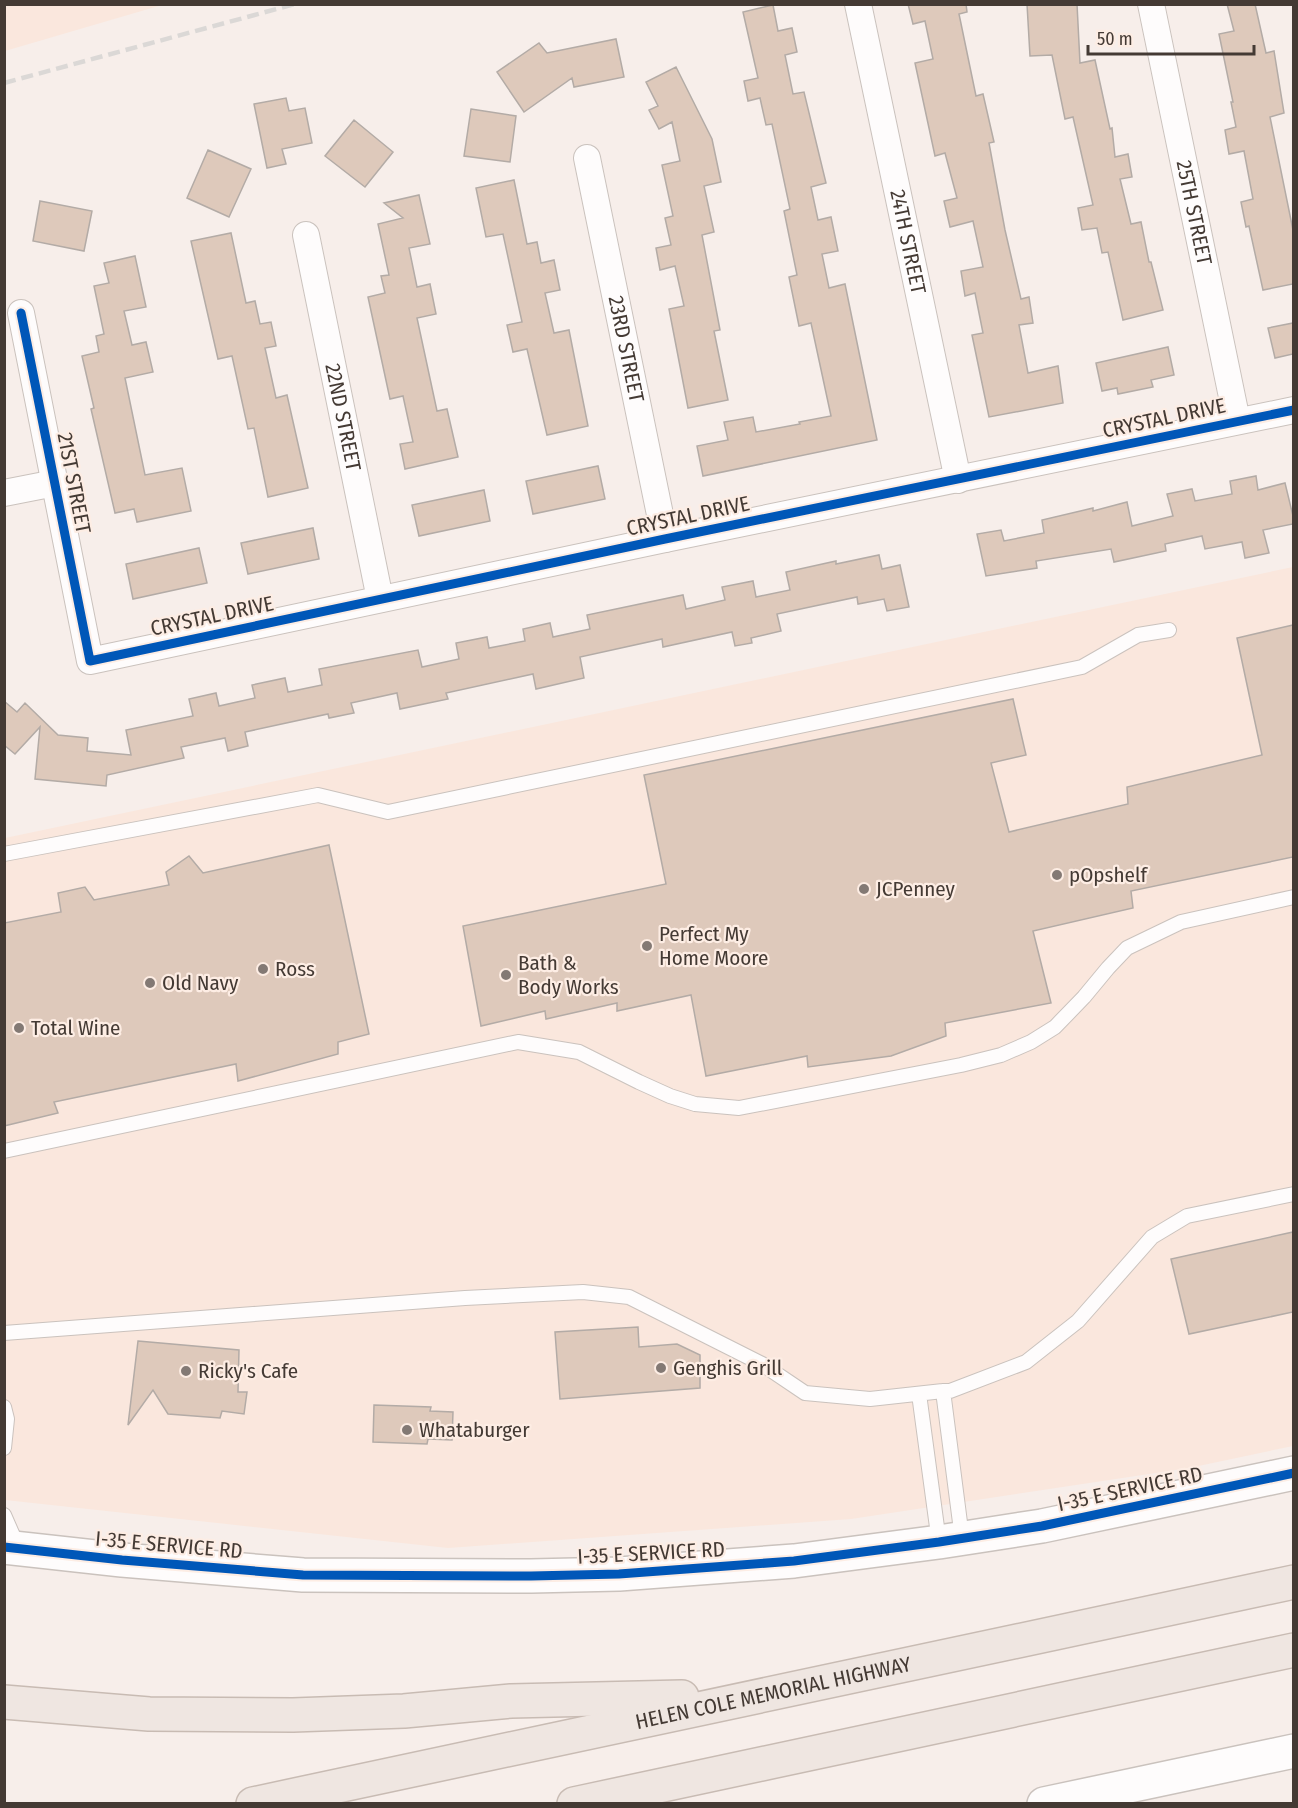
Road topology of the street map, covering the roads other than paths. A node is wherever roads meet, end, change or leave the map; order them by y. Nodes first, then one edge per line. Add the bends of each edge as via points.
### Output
1 (858, 4) edge
2 (1151, 4) edge
3 (587, 158) dead end
4 (306, 235) dead end
5 (21, 313) dead end
6 (1293, 410) edge
7 (1237, 421) junction
8 (958, 480) junction
9 (55, 483) junction
10 (4, 493) edge
11 (665, 539) junction
12 (380, 599) junction
13 (1169, 630) dead end
14 (90, 661) joint
15 (4, 854) edge
16 (1293, 897) edge
17 (4, 1151) edge
18 (1293, 1194) edge
19 (4, 1333) edge
20 (943, 1391) junction
21 (919, 1394) junction
22 (4, 1407) edge
23 (4, 1448) edge
24 (1293, 1473) edge
25 (4, 1515) edge
26 (950, 1540) junction
27 (12, 1548) edge
28 (1293, 1582) edge
29 (1293, 1650) edge
30 (759, 1696) junction
31 (4, 1702) edge
32 (1293, 1751) edge
33 (774, 1761) junction
34 (1138, 1794) edge
35 (253, 1803) edge
36 (574, 1803) edge
37 (662, 1803) edge
38 (1044, 1803) edge

1 - 8 street, 24TH STREET
2 - 7 street, 25TH STREET
3 - 11 street, 23RD STREET
4 - 12 street, 22ND STREET
5 - 9 street, 21ST STREET
6 - 7 street, CRYSTAL DRIVE
7 - 8 street, CRYSTAL DRIVE
8 - 11 street, CRYSTAL DRIVE
9 - 10 street
9 - 14 street, 21ST STREET
11 - 12 street, CRYSTAL DRIVE
12 - 14 street, CRYSTAL DRIVE
13 - 15 lane via 1138,635 1082,667 388,812 318,795
16 - 17 lane via 1181,922 1148,937 1121,954 1056,1027 1001,1055 961,1065 739,1108 689,1103 579,1052 518,1042
18 - 20 lane via 1187,1216 1152,1237 1078,1321 1026,1362
19 - 21 lane via 583,1292 628,1297 762,1364 805,1393 870,1399
20 - 21 lane
20 - 26 lane
21 - 26 lane
22 - 23 lane
24 - 26 street, I-35 E SERVICE RD via 1041,1526
25 - 27 lane
26 - 27 street, I-35 E SERVICE RD via 730,1567 531,1576 303,1575
28 - 30 highway, HELEN COLE MEMORIAL HIGHWAY
29 - 33 highway
30 - 31 highway via 511,1701 404,1711 293,1715 149,1714
30 - 35 highway, HELEN COLE MEMORIAL HIGHWAY
32 - 34 street
33 - 36 highway
33 - 37 highway
34 - 38 street

